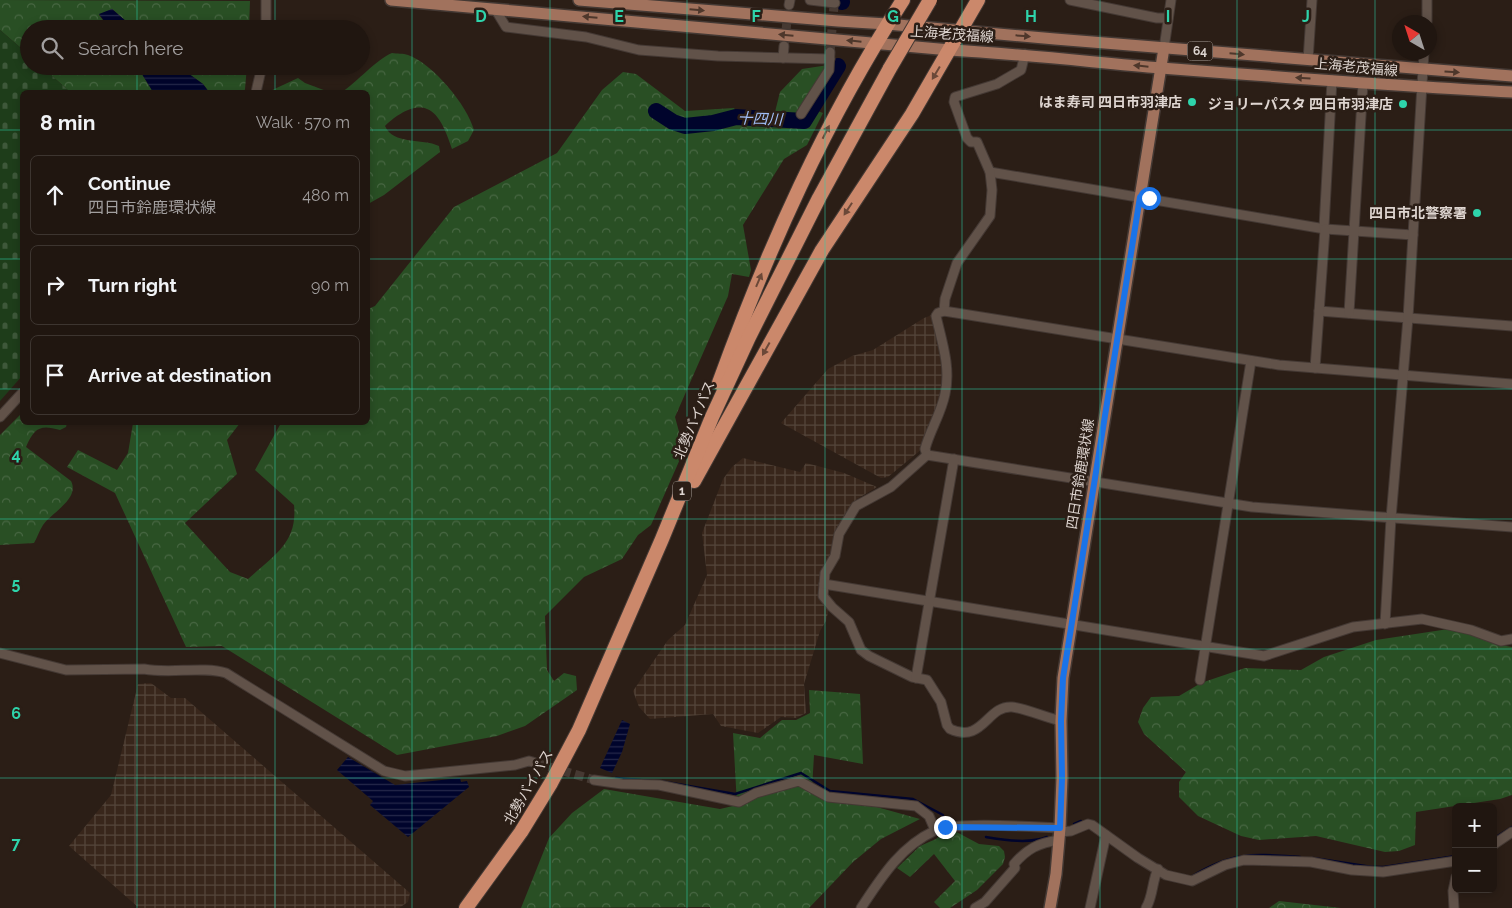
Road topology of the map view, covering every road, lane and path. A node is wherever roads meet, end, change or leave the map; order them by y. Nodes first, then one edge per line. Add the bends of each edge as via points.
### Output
1 (266, 0) edge
2 (391, 0) edge
3 (579, 0) edge
4 (810, 0) edge
5 (903, 0) edge
6 (930, 0) edge
7 (978, 0) edge
8 (1070, 0) edge
9 (1171, 0) edge
10 (1312, 0) edge
11 (1427, 0) edge
12 (645, 3) edge
13 (836, 3) edge
14 (496, 9) junction
15 (1427, 15) edge
16 (1168, 18) junction
17 (266, 20) edge
18 (888, 24) junction
19 (961, 31) junction
20 (875, 43) junction
21 (784, 46) tunnel mouth
22 (1164, 48) junction
23 (950, 50) junction
24 (1025, 54) junction
25 (783, 58) junction
26 (1308, 60) junction
27 (1423, 60) edge
28 (1160, 68) junction
29 (1422, 70) junction
30 (260, 75) edge
31 (1512, 76) edge
32 (1332, 80) junction
33 (1363, 83) junction
34 (1421, 87) junction
35 (256, 90) edge
36 (1512, 92) edge
37 (801, 114) dead end
38 (990, 172) junction
39 (1140, 197) junction
40 (1324, 228) junction
41 (1354, 230) junction
42 (1413, 235) junction
43 (944, 310) junction
44 (1319, 311) junction
45 (1349, 313) junction
46 (1408, 318) junction
47 (1512, 326) edge
48 (1118, 339) junction
49 (1251, 361) junction
50 (1315, 368) junction
51 (1404, 375) junction
52 (1512, 384) edge
53 (20, 396) edge
54 (0, 417) edge
55 (927, 455) junction
56 (954, 459) junction
57 (1094, 482) junction
58 (1230, 504) junction
59 (1391, 518) junction
60 (1512, 527) edge
61 (662, 539) junction
62 (824, 584) junction
63 (929, 601) junction
64 (1384, 624) junction
65 (1071, 625) junction
66 (1512, 639) edge
67 (1206, 646) junction
68 (0, 653) edge
69 (916, 678) junction
70 (1200, 680) dead end
71 (1061, 721) junction
72 (536, 762) tunnel mouth
73 (594, 780) tunnel mouth
74 (935, 830) junction
75 (1512, 832) edge
76 (1060, 833) junction
77 (1106, 835) junction
78 (1497, 842) edge
79 (1452, 862) edge
80 (1156, 872) junction
81 (1453, 893) edge
82 (466, 908) edge
83 (861, 908) edge
84 (975, 908) edge
85 (1050, 908) edge
86 (1090, 908) edge
87 (1146, 908) edge
88 (1454, 908) edge

1 - 17 street
2 - 14 main road, 上海老茂福線 / 64
3 - 12 main road, 上海老茂福線 / 64
4 - 13 street
5 - 18 highway, 1
6 - 61 highway, 北勢バイパス / 1, bridge via 819,198 750,336 712,417
7 - 19 highway, 1
8 - 16 street
9 - 16 street
10 - 26 street
11 - 15 street
12 -> 18 main road, 上海老茂福線 / 64
20 -> 14 main road, 上海老茂福線 / 64
14 - 25 street via 506,27 586,37 639,50
16 - 22 street
18 - 19 main road, 上海老茂福線 / 64
18 - 20 highway, 1
19 -> 22 main road, 上海老茂福線 / 64
19 - 23 highway, 1
20 - 23 main road, 上海老茂福線 / 64
61 -> 20 highway, 1 via 738,329 794,194
21 - 25 street
22 -> 26 main road, 上海老茂福線 / 64
22 - 28 main road, 四日市鈴鹿環状線
23 - 24 main road, 上海老茂福線 / 64
23 -> 61 highway, 1 via 822,250
28 -> 24 main road, 上海老茂福線 / 64
24 - 38 street via 1021,70 997,84 954,97 967,138 977,142
25 - 37 street via 830,56 829,70
26 - 29 main road, 上海老茂福線 / 64
27 - 29 street
32 -> 28 main road, 上海老茂福線 / 64
28 - 39 main road, 四日市鈴鹿環状線
29 -> 31 main road, 上海老茂福線 / 64
29 - 34 street
30 - 35 street
32 - 33 main road, 上海老茂福線 / 64
32 - 40 street
33 - 34 main road, 上海老茂福線 / 64
33 - 41 street
34 - 36 main road, 上海老茂福線 / 64
34 - 42 street
38 - 39 street
38 - 43 street via 990,216 957,263
39 - 40 street
39 - 48 main road, 四日市鈴鹿環状線
40 - 41 street
40 - 44 street
41 - 42 street
41 - 45 street
42 - 46 street
43 - 48 street
43 - 55 street via 936,316 948,368 938,419 924,449
44 - 45 street
44 - 50 street
45 - 46 street
46 - 47 street
46 - 51 street
48 - 49 street
48 - 57 main road, 四日市鈴鹿環状線
49 - 50 street
49 - 58 street
50 - 51 street
51 - 52 street
51 - 59 street
53 - 54 street
55 - 56 street
55 - 62 street via 891,487 856,506 839,534
56 - 57 street
56 - 63 street
57 - 58 street
57 - 65 main road, 四日市鈴鹿環状線
58 - 59 street
58 - 67 street
59 - 60 street
59 - 64 street
61 - 82 highway, 北勢バイパス / 1 via 551,783 521,832
62 - 63 street
62 - 69 street via 823,596 849,622 864,652
63 - 65 street
63 - 69 street
64 - 66 street via 1422,619 1471,630 1501,641
64 - 67 street via 1353,628 1264,656
65 - 67 street
65 - 71 main road, 四日市鈴鹿環状線
67 - 70 street
68 - 72 street via 66,670 226,672 393,774 405,776
69 - 71 street via 928,680 941,702 947,725 953,731 980,728 997,711 1011,707
71 - 76 main road, 四日市鈴鹿環状線
73 - 74 street via 658,785 739,802 756,793 799,781 828,797 916,806 929,816
74 - 76 street via 979,826
74 - 83 street via 903,852
75 - 78 street
76 - 77 street via 1092,824
76 - 84 street via 1024,852 1014,864 1015,868 985,902
76 - 85 main road, 四日市鈴鹿環状線
77 - 80 street
77 - 86 street
79 - 80 street via 1372,872 1311,862 1244,860 1186,879
80 - 87 street
81 - 88 street

